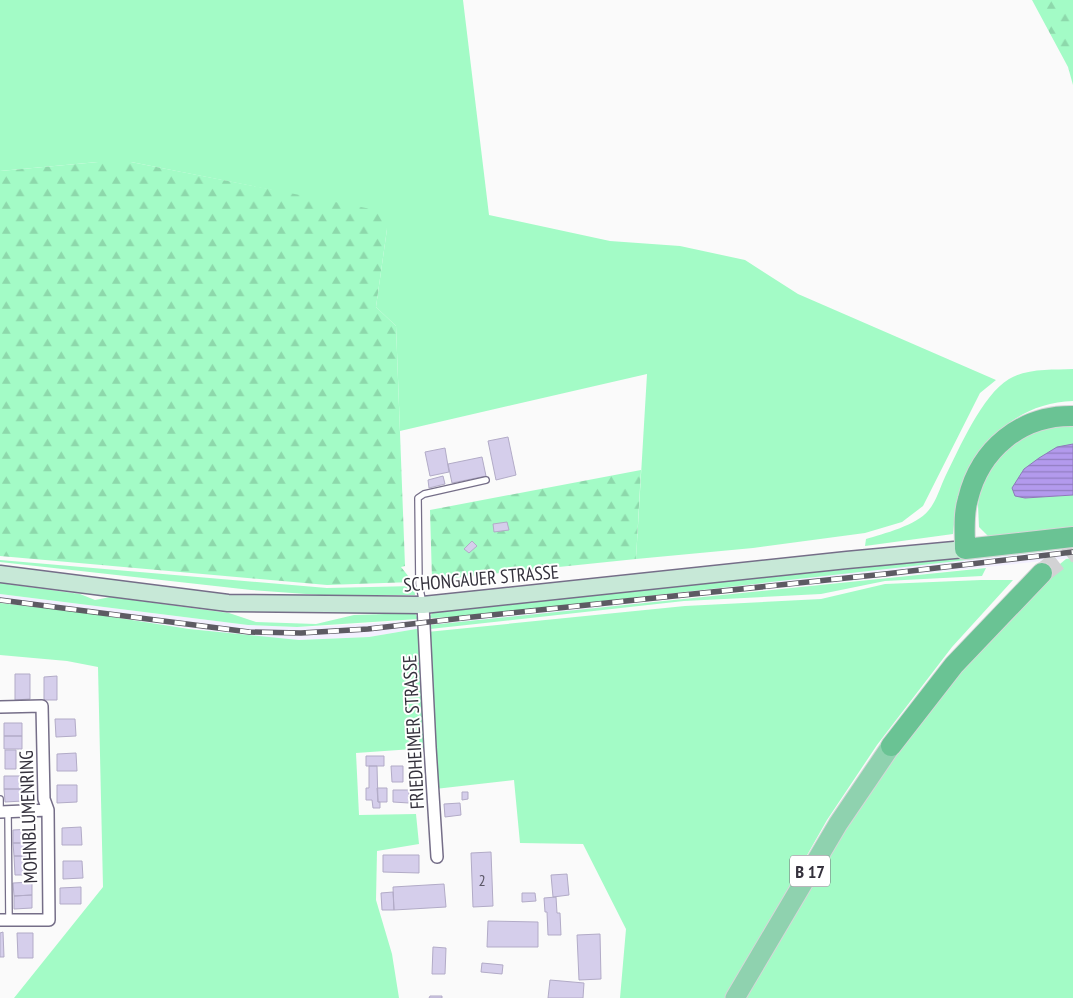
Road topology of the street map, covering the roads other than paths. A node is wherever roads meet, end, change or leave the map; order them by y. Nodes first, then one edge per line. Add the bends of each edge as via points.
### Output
1 (1073, 416) edge
2 (486, 480) dead end
3 (1073, 537) edge
4 (965, 549) junction
5 (1042, 573) tunnel mouth
6 (0, 574) edge
7 (423, 606) junction
8 (0, 707) edge
9 (890, 746) joint
10 (0, 799) edge
11 (48, 810) junction
12 (3, 812) edge
13 (437, 857) dead end
14 (4, 920) edge
15 (735, 998) edge

1 - 4 highway via 1041,419 1019,428 987,457 967,500
2 - 7 lane via 418,498 419,584
3 - 4 highway
4 - 7 main road, SCHONGAUER STRASSE
5 - 9 highway, B 17 via 954,664
6 - 7 main road, SCHONGAUER STRASSE via 228,602
7 - 13 street, FRIEDHEIMER STRASSE
8 - 11 street, MOHNBLUMENRING via 42,706 44,800
9 - 15 main road, B 17 via 838,824
10 - 12 lane
11 - 12 street
11 - 14 street, MOHNBLUMENRING via 50,920
12 - 14 lane

